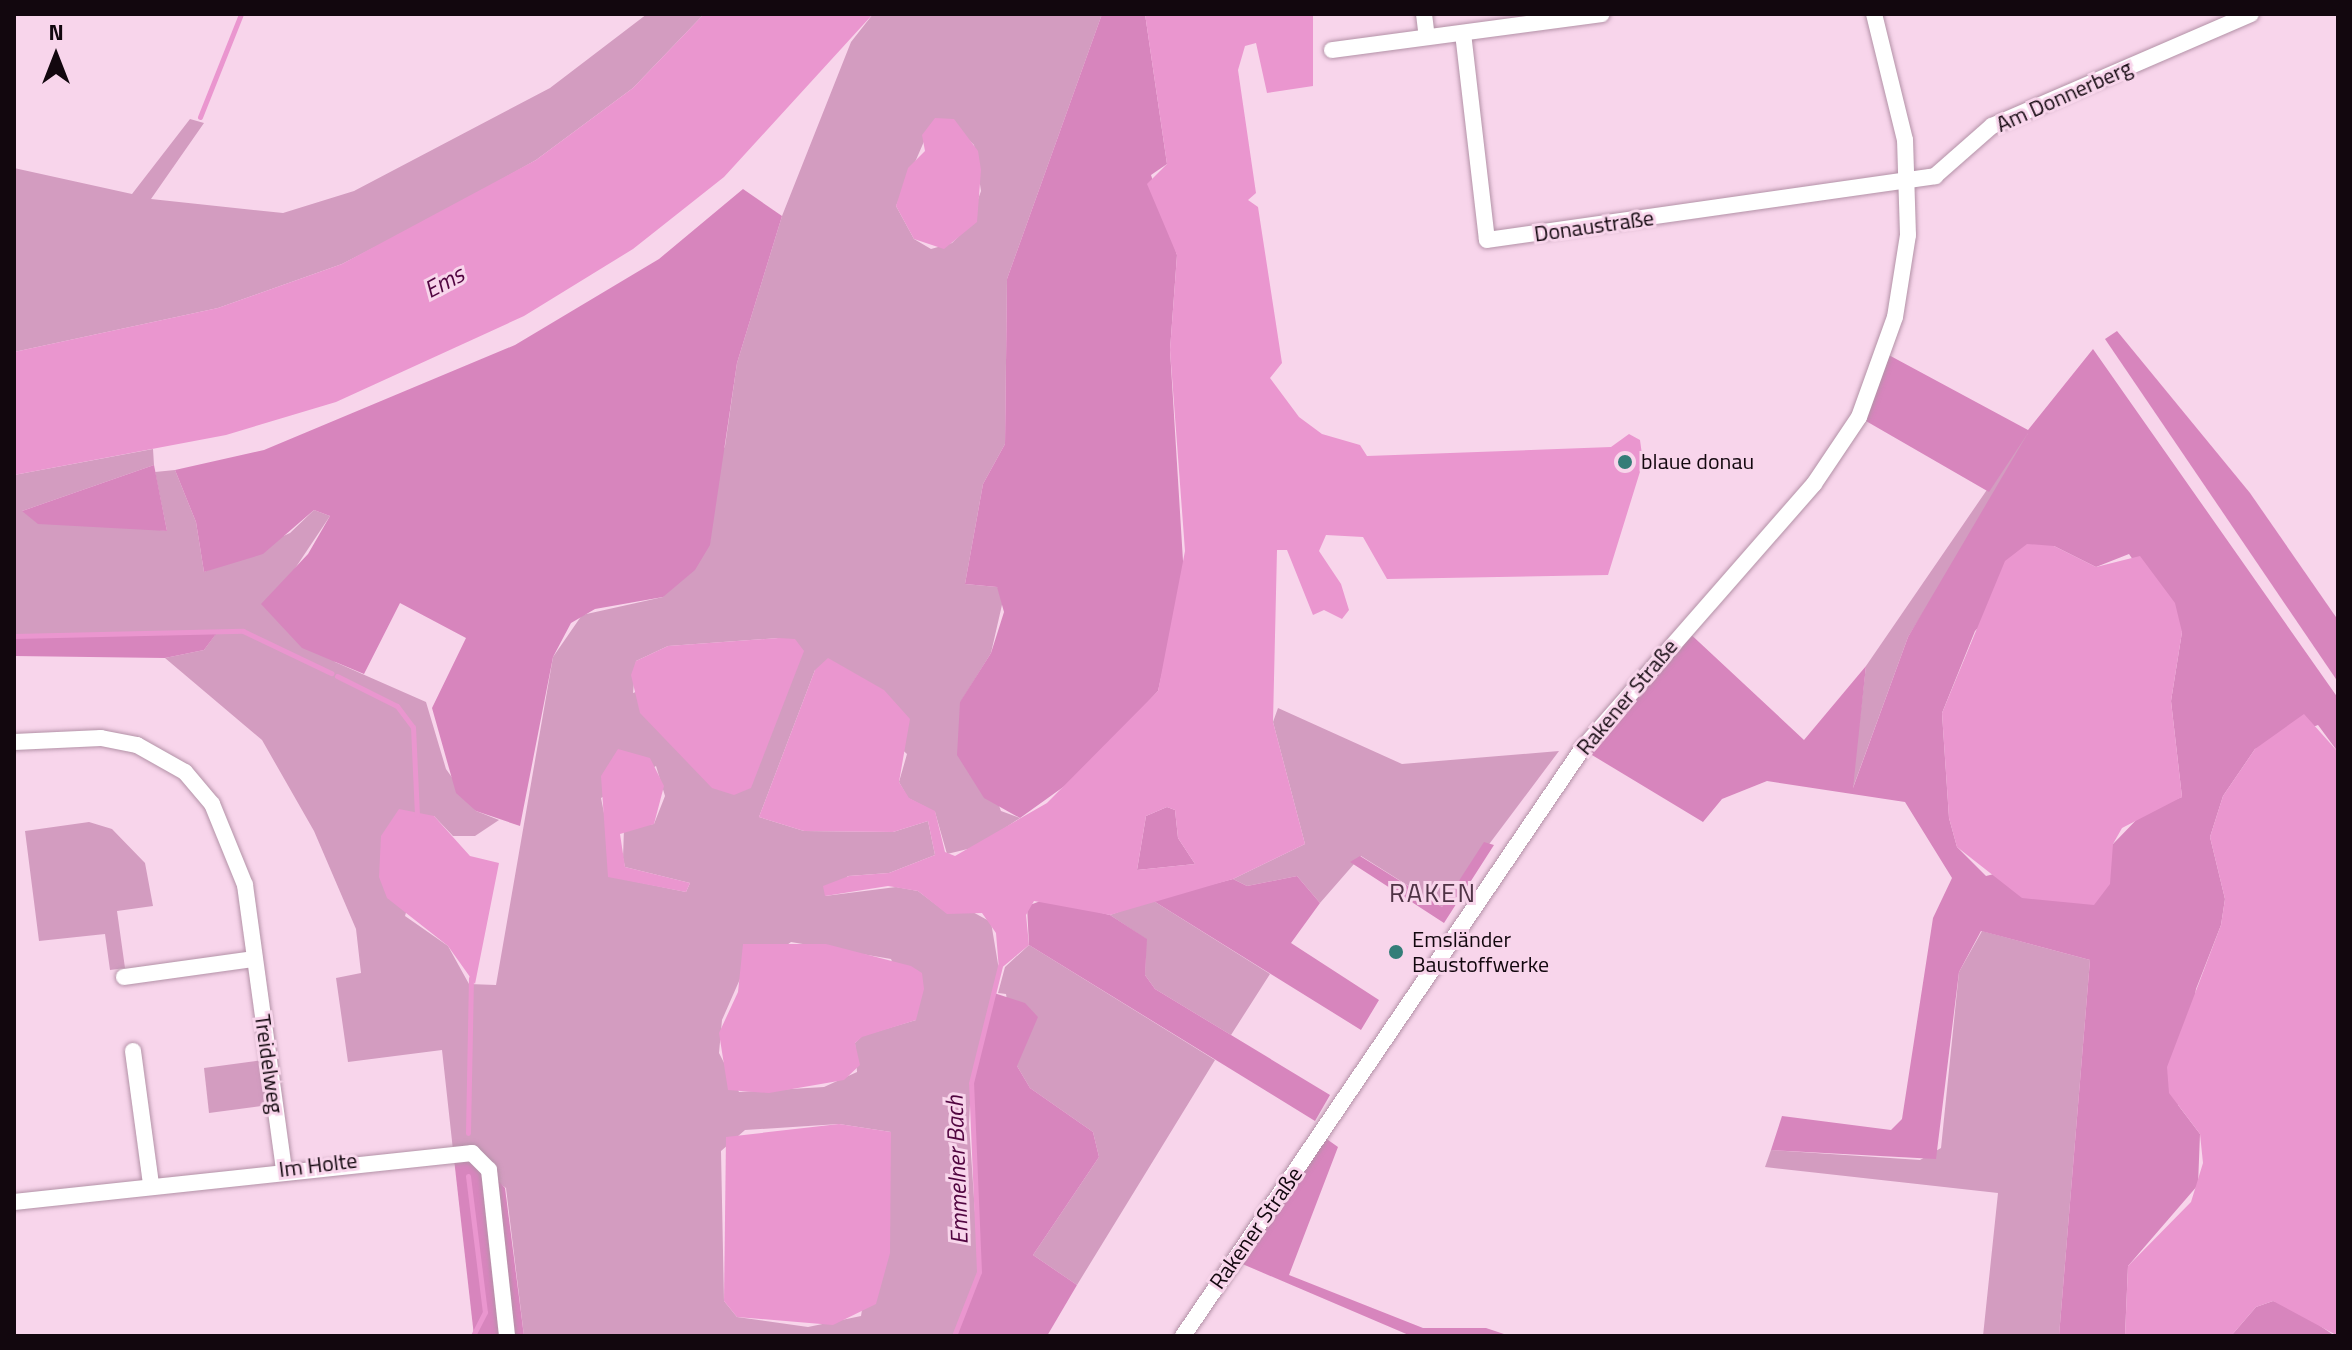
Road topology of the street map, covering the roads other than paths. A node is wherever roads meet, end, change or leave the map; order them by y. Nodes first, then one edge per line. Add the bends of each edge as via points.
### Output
1 (1424, 14) edge
2 (1602, 14) edge
3 (1874, 14) edge
4 (2251, 14) edge
5 (2230, 18) edge
6 (1463, 33) junction
7 (1427, 37) junction
8 (1332, 50) dead end
9 (1908, 183) junction
10 (14, 742) edge
11 (254, 959) junction
12 (124, 977) dead end
13 (133, 1051) dead end
14 (284, 1169) junction
15 (151, 1185) junction
16 (14, 1202) edge
17 (507, 1336) edge
18 (1183, 1336) edge

1 - 7 street
2 - 6 street
3 - 9 street, Rakener Straße
4 - 5 street, Am Donnerberg
5 - 9 street, Am Donnerberg via 1992,126 1951,168
6 - 7 street
6 - 9 street, Donaustraße via 1487,240
7 - 8 street
9 - 18 street, Rakener Straße via 1892,329 1875,382 1833,459 1582,749
10 - 11 street, Treidelweg via 101,738 137,745 185,772 212,804 238,858
11 - 12 street
11 - 14 street, Treidelweg
13 - 15 street
14 - 15 street, Im Holte
14 - 17 street, Im Holte via 453,1150 483,1159
15 - 16 street, Im Holte

